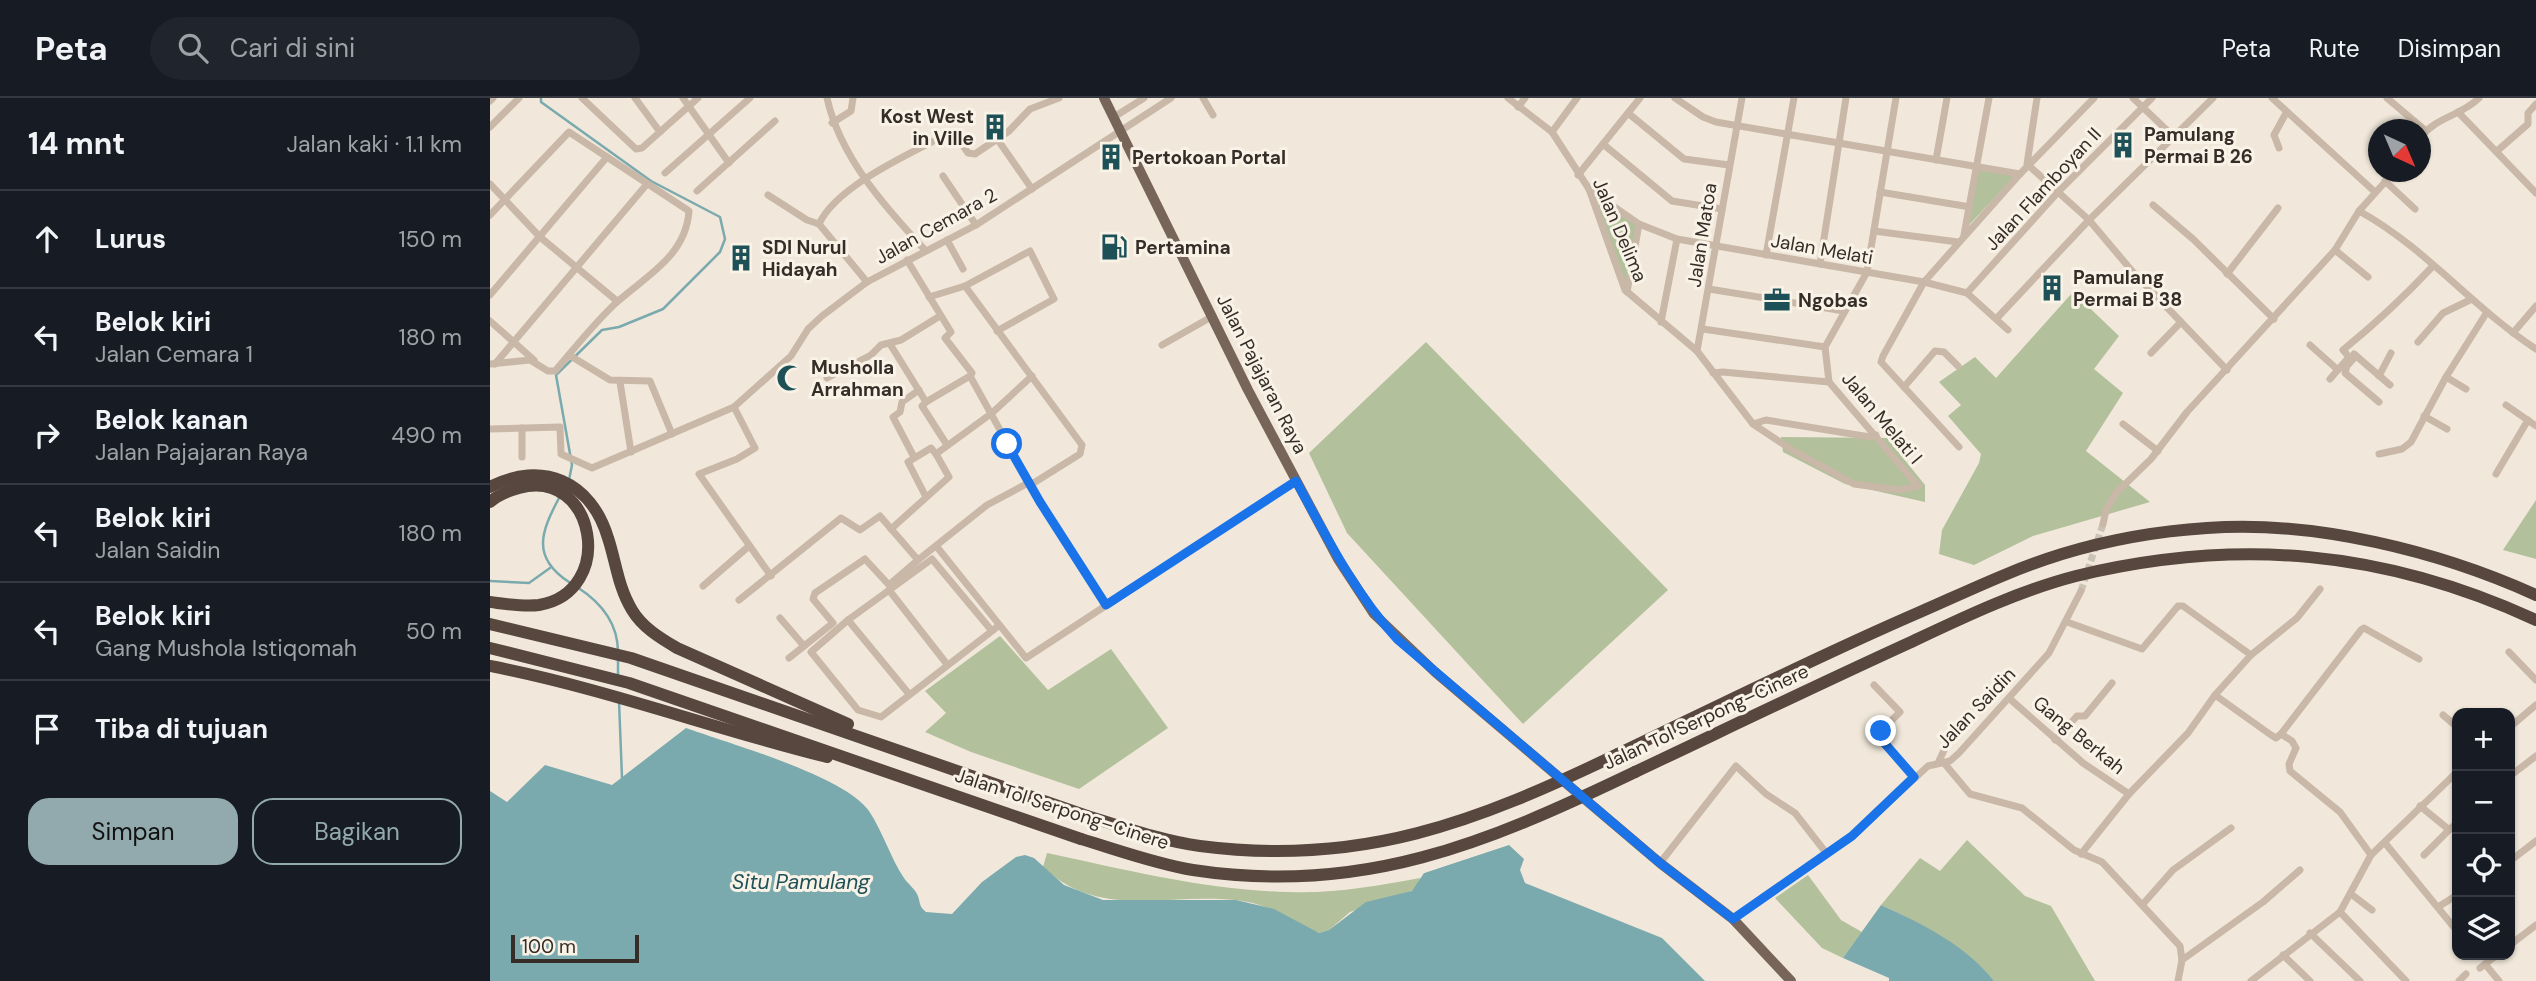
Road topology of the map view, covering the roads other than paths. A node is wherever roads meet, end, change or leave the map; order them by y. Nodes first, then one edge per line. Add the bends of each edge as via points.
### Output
1 (519, 98) edge
2 (582, 98) edge
3 (635, 98) edge
4 (683, 98) edge
5 (698, 98) edge
6 (750, 98) edge
7 (827, 98) edge
8 (853, 98) edge
9 (1059, 98) edge
10 (1104, 98) edge
11 (1144, 98) edge
12 (1171, 98) edge
13 (1203, 98) edge
14 (1508, 98) edge
15 (1525, 98) edge
16 (1577, 98) edge
17 (1640, 98) edge
18 (1675, 98) edge
19 (1742, 98) edge
20 (1794, 98) edge
21 (1846, 98) edge
22 (1896, 98) edge
23 (1947, 98) edge
24 (1989, 98) edge
25 (2037, 98) edge
26 (2094, 98) edge
27 (2133, 98) edge
28 (2152, 98) edge
29 (2213, 98) edge
30 (2272, 98) edge
31 (2387, 98) edge
32 (2479, 98) edge
33 (2084, 102) edge
34 (2536, 104) edge
35 (689, 106) junction
36 (1518, 107) junction
37 (2143, 107) junction
38 (2458, 112) junction
39 (1628, 113) junction
40 (2286, 113) junction
41 (1213, 115) dead end
42 (1114, 117) junction
43 (2412, 119) edge
44 (775, 121) dead end
45 (832, 123) junction
46 (1737, 125) junction
47 (490, 127) edge
48 (2431, 127) edge
49 (660, 132) junction
50 (1552, 132) junction
51 (1122, 133) junction
52 (1788, 133) junction
53 (709, 135) junction
54 (2174, 137) junction
55 (998, 139) junction
56 (1839, 143) junction
57 (1603, 144) junction
58 (2279, 148) dead end
59 (2497, 151) junction
60 (1886, 152) junction
61 (607, 157) junction
62 (1936, 160) junction
63 (729, 163) junction
64 (1729, 165) junction
65 (2028, 165) junction
66 (1976, 168) junction
67 (665, 173) dead end
68 (2020, 174) junction
69 (1578, 175) junction
70 (943, 176) dead end
71 (866, 179) junction
72 (2384, 182) edge
73 (2386, 182) edge
74 (490, 184) edge
75 (647, 184) junction
76 (1032, 189) junction
77 (1589, 189) junction
78 (697, 191) dead end
79 (2059, 191) junction
80 (1880, 192) junction
81 (2375, 192) junction
82 (2536, 193) edge
83 (768, 195) dead end
84 (503, 200) junction
85 (2153, 205) dead end
86 (1970, 207) junction
87 (2278, 208) dead end
88 (1722, 209) junction
89 (2415, 209) dead end
90 (2359, 211) junction
91 (490, 215) edge
92 (2089, 220) junction
93 (819, 223) junction
94 (1639, 224) junction
95 (976, 225) junction
96 (1874, 231) junction
97 (540, 237) junction
98 (1677, 239) junction
99 (1961, 239) junction
100 (947, 240) junction
101 (1716, 246) junction
102 (925, 250) junction
103 (2335, 250) junction
104 (1766, 255) junction
105 (907, 260) junction
106 (1820, 264) junction
107 (576, 266) junction
108 (2433, 267) junction
109 (963, 269) dead end
110 (1867, 272) junction
111 (2227, 274) junction
112 (2368, 277) dead end
113 (867, 282) junction
114 (1924, 282) junction
115 (965, 286) junction
116 (1709, 289) junction
117 (1627, 292) junction
118 (1967, 293) junction
119 (490, 295) edge
120 (929, 297) junction
121 (2470, 300) junction
122 (617, 302) junction
123 (2536, 306) edge
124 (1844, 311) junction
125 (2487, 312) junction
126 (940, 316) junction
127 (1213, 316) junction
128 (1997, 318) junction
129 (2274, 319) junction
130 (490, 321) edge
131 (1661, 322) junction
132 (2181, 322) junction
133 (1703, 329) junction
134 (2008, 330) dead end
135 (997, 331) junction
136 (2513, 333) junction
137 (514, 340) junction
138 (2418, 342) dead end
139 (890, 344) junction
140 (1162, 345) dead end
141 (2310, 345) dead end
142 (2348, 346) junction
143 (1825, 347) junction
144 (2536, 349) edge
145 (1697, 351) junction
146 (2151, 353) dead end
147 (2391, 353) dead end
148 (569, 355) junction
149 (2356, 356) junction
150 (534, 360) junction
151 (493, 364) edge
152 (1958, 366) dead end
153 (2227, 370) junction
154 (2338, 370) junction
155 (1713, 373) junction
156 (970, 376) junction
157 (1032, 376) junction
158 (2379, 376) junction
159 (2446, 377) junction
160 (827, 378) dead end
161 (2330, 379) dead end
162 (621, 382) junction
163 (1829, 382) junction
164 (2390, 385) dead end
165 (1904, 387) junction
166 (2466, 389) dead end
167 (919, 390) junction
168 (926, 402) junction
169 (2379, 402) dead end
170 (2506, 405) dead end
171 (734, 407) junction
172 (992, 414) junction
173 (2424, 416) junction
174 (2528, 420) junction
175 (1753, 424) junction
176 (2123, 424) dead end
177 (2536, 426) edge
178 (522, 428) junction
179 (490, 429) edge
180 (2447, 429) dead end
181 (672, 434) junction
182 (1876, 435) junction
183 (947, 445) junction
184 (1959, 447) dead end
185 (2158, 451) junction
186 (631, 452) junction
187 (936, 454) junction
188 (2379, 454) dead end
189 (522, 457) dead end
190 (915, 457) junction
191 (2496, 474) dead end
192 (1296, 481) junction
193 (1031, 483) junction
194 (490, 487) edge
195 (926, 497) junction
196 (490, 502) edge
197 (2103, 524) tunnel mouth
198 (891, 529) junction
199 (749, 546) junction
200 (937, 547) junction
201 (918, 560) junction
202 (771, 576) junction
203 (703, 586) dead end
204 (2320, 589) dead end
205 (889, 590) junction
206 (2081, 591) tunnel mouth
207 (2536, 595) edge
208 (738, 600) dead end
209 (490, 602) edge
210 (1106, 605) junction
211 (780, 618) dead end
212 (848, 620) junction
213 (2536, 620) edge
214 (2067, 622) junction
215 (490, 624) edge
216 (995, 629) junction
217 (804, 646) junction
218 (490, 648) edge
219 (2509, 652) dead end
220 (2251, 655) junction
221 (789, 658) dead end
222 (2419, 659) dead end
223 (946, 663) junction
224 (490, 666) edge
225 (2536, 680) edge
226 (2112, 683) dead end
227 (1874, 685) dead end
228 (909, 694) junction
229 (2215, 695) junction
230 (2010, 699) junction
231 (2536, 705) edge
232 (2444, 715) dead end
233 (2452, 722) edge
234 (2515, 723) edge
235 (2281, 734) junction
236 (2055, 740) junction
237 (1945, 748) dead end
238 (902, 750) junction
239 (2536, 756) edge
240 (1941, 762) junction
241 (2515, 772) edge
242 (899, 775) junction
243 (1914, 777) junction
244 (2452, 777) edge
245 (2129, 794) junction
246 (2420, 806) junction
247 (2231, 828) dead end
248 (2450, 829) joint
249 (2536, 841) edge
250 (2385, 843) junction
251 (1827, 854) junction
252 (2081, 854) junction
253 (2371, 855) junction
254 (2424, 855) dead end
255 (2515, 857) edge
256 (1660, 863) junction
257 (2300, 870) dead end
258 (2351, 894) junction
259 (2454, 897) edge
260 (2143, 904) junction
261 (2438, 907) junction
262 (2372, 911) dead end
263 (2340, 912) junction
264 (1733, 919) junction
265 (2452, 925) edge
266 (2535, 926) edge
267 (2310, 933) junction
268 (2515, 941) edge
269 (2283, 955) junction
270 (2182, 960) junction
271 (2490, 960) edge
272 (2260, 974) junction
273 (2466, 974) dead end
274 (1791, 981) edge
275 (2178, 981) edge
276 (2252, 981) edge
277 (2267, 981) edge
278 (2310, 981) edge
279 (2360, 981) edge
280 (2406, 981) edge
281 (2459, 981) edge
282 (2499, 981) edge

1 - 47 street
2 - 49 street via 636,149
3 - 49 street
4 - 35 street
5 - 35 street
6 - 53 street
7 - 45 street
8 - 45 street via 851,111
9 - 55 street via 1030,109
10 - 42 main road, Jalan Pajajaran Raya
11 - 42 street
12 - 51 street, Jalan Cemara 2
13 - 41 street
14 - 36 street
15 - 36 street
16 - 50 street
17 - 39 street
18 - 46 street via 1708,120
19 - 46 street, Jalan Matoa
20 - 52 street
21 - 56 street
22 - 60 street
23 - 62 street
24 - 66 street
25 - 65 street
26 - 33 street
27 - 37 street
28 - 37 street, Jalan Flamboyan II
29 - 54 street
30 - 40 street
31 - 43 street
32 - 38 street
33 - 65 street
34 - 59 street via 2528,113 2528,124
35 - 49 street
35 - 53 street
36 - 50 street
37 - 54 street
37 - 79 street, Jalan Flamboyan II
38 - 48 street
38 - 59 street
39 - 57 street
39 - 64 street via 1684,159
40 - 58 street via 2274,135
40 - 81 street
42 - 51 main road, Jalan Pajajaran Raya
44 - 63 street
45 - 71 street
46 - 52 street
46 - 64 street, Jalan Matoa
50 - 69 street, Jalan Delima
51 - 76 street, Jalan Cemara 2
51 - 127 main road, Jalan Pajajaran Raya
52 - 56 street
52 - 104 street
53 - 63 street
53 - 67 street
54 - 92 street
55 - 71 street via 971,155 949,133
55 - 76 street
56 - 60 street
56 - 106 street
57 - 69 street
57 - 88 street via 1672,201
59 - 82 street
60 - 62 street
60 - 80 street
61 - 75 street
61 - 84 street via 573,133 564,133
61 - 97 street
62 - 66 street
63 - 78 street
64 - 88 street, Jalan Matoa
65 - 68 street
65 - 79 street
66 - 68 street
66 - 86 street
68 - 99 street
69 - 77 street, Jalan Delima
70 - 95 street
71 - 93 street via 836,201
71 - 102 street
72 - 81 street
73 - 89 street
74 - 84 street
75 - 107 street
75 - 122 street via 689,211 688,223 659,269
76 - 95 street, Jalan Cemara 2
77 - 94 street, Jalan Melati
77 - 117 street, Jalan Delima
79 - 92 street
79 - 118 street, Jalan Flamboyan II
80 - 86 street
80 - 96 street
81 - 90 street
83 - 93 street
84 - 91 street
84 - 97 street
85 - 111 street
86 - 99 street
87 - 111 street
88 - 101 street, Jalan Matoa
90 - 103 street
90 - 108 street via 2391,229
92 - 128 street
92 - 132 street
93 - 113 street
94 - 98 street, Jalan Melati
94 - 117 street
95 - 100 street, Jalan Cemara 2
96 - 99 street
96 - 110 street
97 - 107 street
97 - 119 street
98 - 101 street, Jalan Melati
98 - 131 street
99 - 114 street
100 - 102 street, Jalan Cemara 2
100 - 109 street
101 - 104 street, Jalan Melati
101 - 116 street, Jalan Matoa
102 - 105 street, Jalan Cemara 2
103 - 112 street
103 - 129 street
104 - 106 street, Jalan Melati
105 - 113 street, Jalan Cemara 2
105 - 120 street
106 - 110 street, Jalan Melati
107 - 122 street
107 - 137 street
108 - 121 street
108 - 142 street via 2390,312
110 - 114 street, Jalan Melati
110 - 124 street
111 - 129 street
113 - 171 street, Jalan Cemara 2 via 808,329 791,356
114 - 118 street, Jalan Melati
114 - 165 street via 1881,362
115 - 120 street
115 - 135 street
115 - 135 street via 1027,251 1032,253 1054,299
116 - 124 street
116 - 133 street, Jalan Matoa
117 - 131 street, Jalan Delima
118 - 128 street
120 - 126 street
121 - 125 street
121 - 138 street via 2443,313
122 - 148 street
123 - 136 street
124 - 143 street
125 - 136 street
125 - 159 street
126 - 139 street
126 - 156 street via 951,332 945,338
127 - 140 street
127 - 192 main road, Jalan Pajajaran Raya
128 - 134 street
129 - 153 street
130 - 137 street
131 - 145 street, Jalan Delima
132 - 146 street
132 - 153 street
133 - 143 street
133 - 145 street, Jalan Matoa
135 - 157 street
136 - 144 street
137 - 150 street
137 - 151 street
139 - 160 street
139 - 167 street
141 - 154 street
142 - 149 street
142 - 154 street via 2343,351 2349,357
143 - 163 street, Jalan Melati I
145 - 155 street, Jalan Melati I
147 - 158 street
148 - 150 street via 551,372
148 - 162 street
149 - 158 street
149 - 169 street via 2345,373
150 - 151 street
152 - 165 street via 1941,350 1935,351
153 - 185 street
154 - 161 street
155 - 163 street
155 - 175 street, Jalan Melati I
156 - 168 street
156 - 172 street
157 - 172 street
157 - 193 street via 1083,447 1080,454
158 - 164 street
159 - 166 street
159 - 173 street
162 - 181 street via 650,381
162 - 186 street
163 - 182 street, Jalan Melati I
165 - 184 street
167 - 168 street
167 - 190 street via 902,401 900,412 893,417
168 - 183 street via 922,406
170 - 174 street
171 - 181 street, Jalan Cemara 2
171 - 199 street via 755,448 699,474
172 - 183 street
172 - 193 street
173 - 180 street
173 - 188 street via 2408,445
174 - 177 street
174 - 191 street
175 - 182 street via 1766,420
175 - 182 street, Jalan Melati I via 1845,481 1899,490 1917,488
176 - 185 street
178 - 179 street
178 - 186 street, Jalan Cemara 2 via 560,427 568,457 592,468
178 - 189 street
181 - 186 street, Jalan Cemara 2
183 - 187 street
185 - 197 street via 2116,493
187 - 190 street via 931,448
187 - 195 street via 950,476
190 - 195 street via 908,464
192 - 210 street
192 - 256 main road, Jalan Pajajaran Raya via 1350,578 1397,639
193 - 200 street via 987,505
193 - 210 street
194 - 238 highway via 509,477 549,475 581,493 598,513 621,589 652,633
195 - 198 street
196 - 209 highway via 528,485 546,486 574,504 585,520 590,540 580,579 568,591 541,605
198 - 201 street
198 - 202 street via 878,515 860,530 843,518
199 - 202 street
199 - 203 street
200 - 201 street
200 - 216 street
201 - 217 street via 889,585 865,559 815,593 813,599 833,623
202 - 208 street
204 - 220 street via 2297,618
205 - 212 street
205 - 216 street via 929,559 935,560
205 - 223 street
206 - 214 street, Jalan Saidin
207 - 238 highway, Jalan Tol Serpong–Cinere, bridge via 2442,559 2352,538 2209,527 2143,536 2061,554 1973,589 1473,818 1373,845 1263,851 1198,845 1087,816
210 - 216 street via 1026,658
211 - 217 street
212 - 228 street
212 - 228 street via 813,648 811,656 858,710 881,717
213 - 242 highway, Jalan Tol Serpong–Cinere, bridge via 2433,579 2366,562 2292,554 2150,561 2074,577 1982,610 1482,841 1378,869 1256,877 1191,870 1081,839
214 - 220 street via 2142,649 2178,606 2183,606
214 - 230 street, Jalan Saidin via 2049,653
215 - 238 highway, Jalan Tol Serpong–Cinere via 631,658
216 - 223 street
217 - 221 street
218 - 242 highway, Jalan Tol Serpong–Cinere via 629,683
219 - 225 street
220 - 229 street
222 - 235 street via 2361,629
223 - 228 street
224 - 242 highway
226 - 236 street via 2085,716 2077,716
227 - 243 street via 1900,713 1880,738
229 - 235 street via 2271,735
229 - 245 street via 2188,733
230 - 236 street, Gang Berkah
230 - 240 street, Jalan Saidin via 1959,753
231 - 234 street
232 - 233 street
235 - 253 street via 2296,748 2290,771 2340,812
236 - 245 street, Gang Berkah
237 - 240 street
239 - 241 street
240 - 243 street, Jalan Saidin
240 - 252 street via 1970,794 2022,808
243 - 251 street, Jalan Saidin
244 - 246 street
245 - 252 street
246 - 248 street
246 - 250 street
247 - 260 street via 2162,880
248 - 254 street
249 - 255 street
250 - 253 street
250 - 261 street
251 - 256 street via 1795,813 1736,766
251 - 264 street, Jalan Saidin
252 - 260 street via 2102,862
253 - 258 street
256 - 264 main road, Jalan Pajajaran Raya
257 - 270 street
258 - 262 street
258 - 263 street
259 - 261 street
260 - 270 street via 2180,946
261 - 265 street
263 - 267 street
263 - 280 street
264 - 274 main road, Jalan Pajajaran Raya
266 - 268 street
267 - 269 street
267 - 279 street
269 - 272 street
269 - 278 street
270 - 275 street
271 - 282 street via 2482,966
272 - 276 street
272 - 277 street
273 - 281 street

